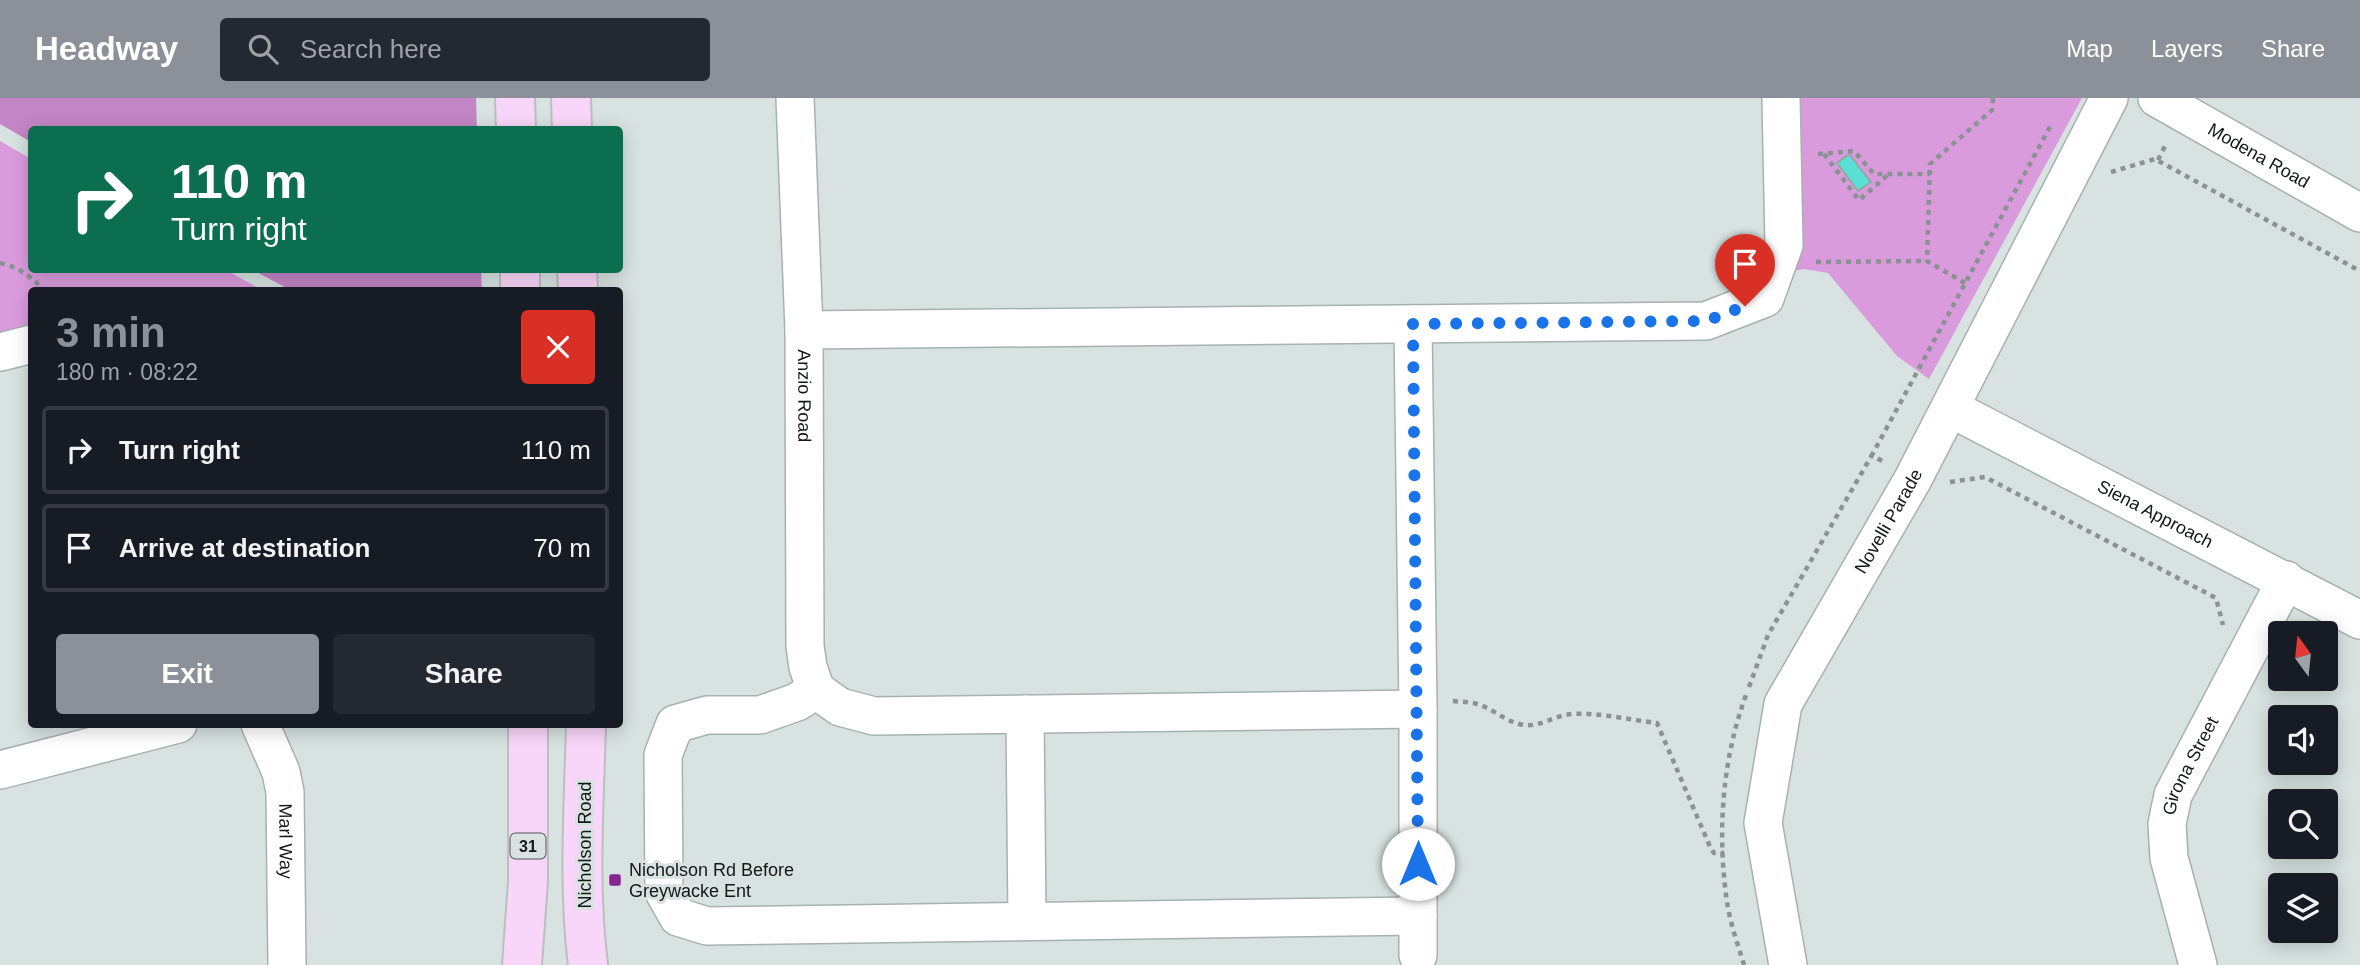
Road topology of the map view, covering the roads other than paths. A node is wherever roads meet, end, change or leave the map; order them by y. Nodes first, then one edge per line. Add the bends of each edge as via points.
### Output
1 (515, 98) edge
2 (571, 98) edge
3 (795, 98) edge
4 (1781, 98) edge
5 (2109, 98) edge
6 (2157, 98) edge
7 (516, 126) edge
8 (572, 126) edge
9 (2360, 213) edge
10 (1413, 324) junction
11 (804, 330) junction
12 (28, 345) edge
13 (0, 352) edge
14 (1950, 408) junction
15 (2286, 580) junction
16 (2360, 620) edge
17 (816, 690) junction
18 (1434, 705) junction
19 (1025, 714) junction
20 (163, 728) edge
21 (262, 728) edge
22 (528, 728) edge
23 (586, 728) edge
24 (0, 770) edge
25 (1418, 916) junction
26 (1027, 921) junction
27 (1418, 955) dead end
28 (288, 965) edge
29 (522, 965) edge
30 (588, 965) edge
31 (1788, 965) edge
32 (2198, 965) edge

1 - 7 main road
2 - 8 main road
3 - 11 street, Anzio Road
4 - 10 street via 1784,245 1765,298 1706,321
5 - 14 street, Novelli Parade
6 - 9 street, Modena Road
10 - 11 street
10 - 18 street
11 - 17 street, Anzio Road via 805,646
12 - 13 street
14 - 15 street, Siena Approach
14 - 31 street, Novelli Parade via 1783,704 1763,823
15 - 16 street, Siena Approach
15 - 32 street, Girona Street via 2173,795 2167,824 2169,858
17 - 19 street via 840,707 874,716
17 - 26 street via 761,715 707,715 675,724 663,755 663,892 678,916 707,926
18 - 19 street
18 - 25 street
19 - 26 street
20 - 24 street
21 - 28 street, Marl Way via 285,792
22 - 29 main road, 31 via 528,881
23 - 30 main road, Nicholson Road via 583,842
25 - 26 street
25 - 27 street

